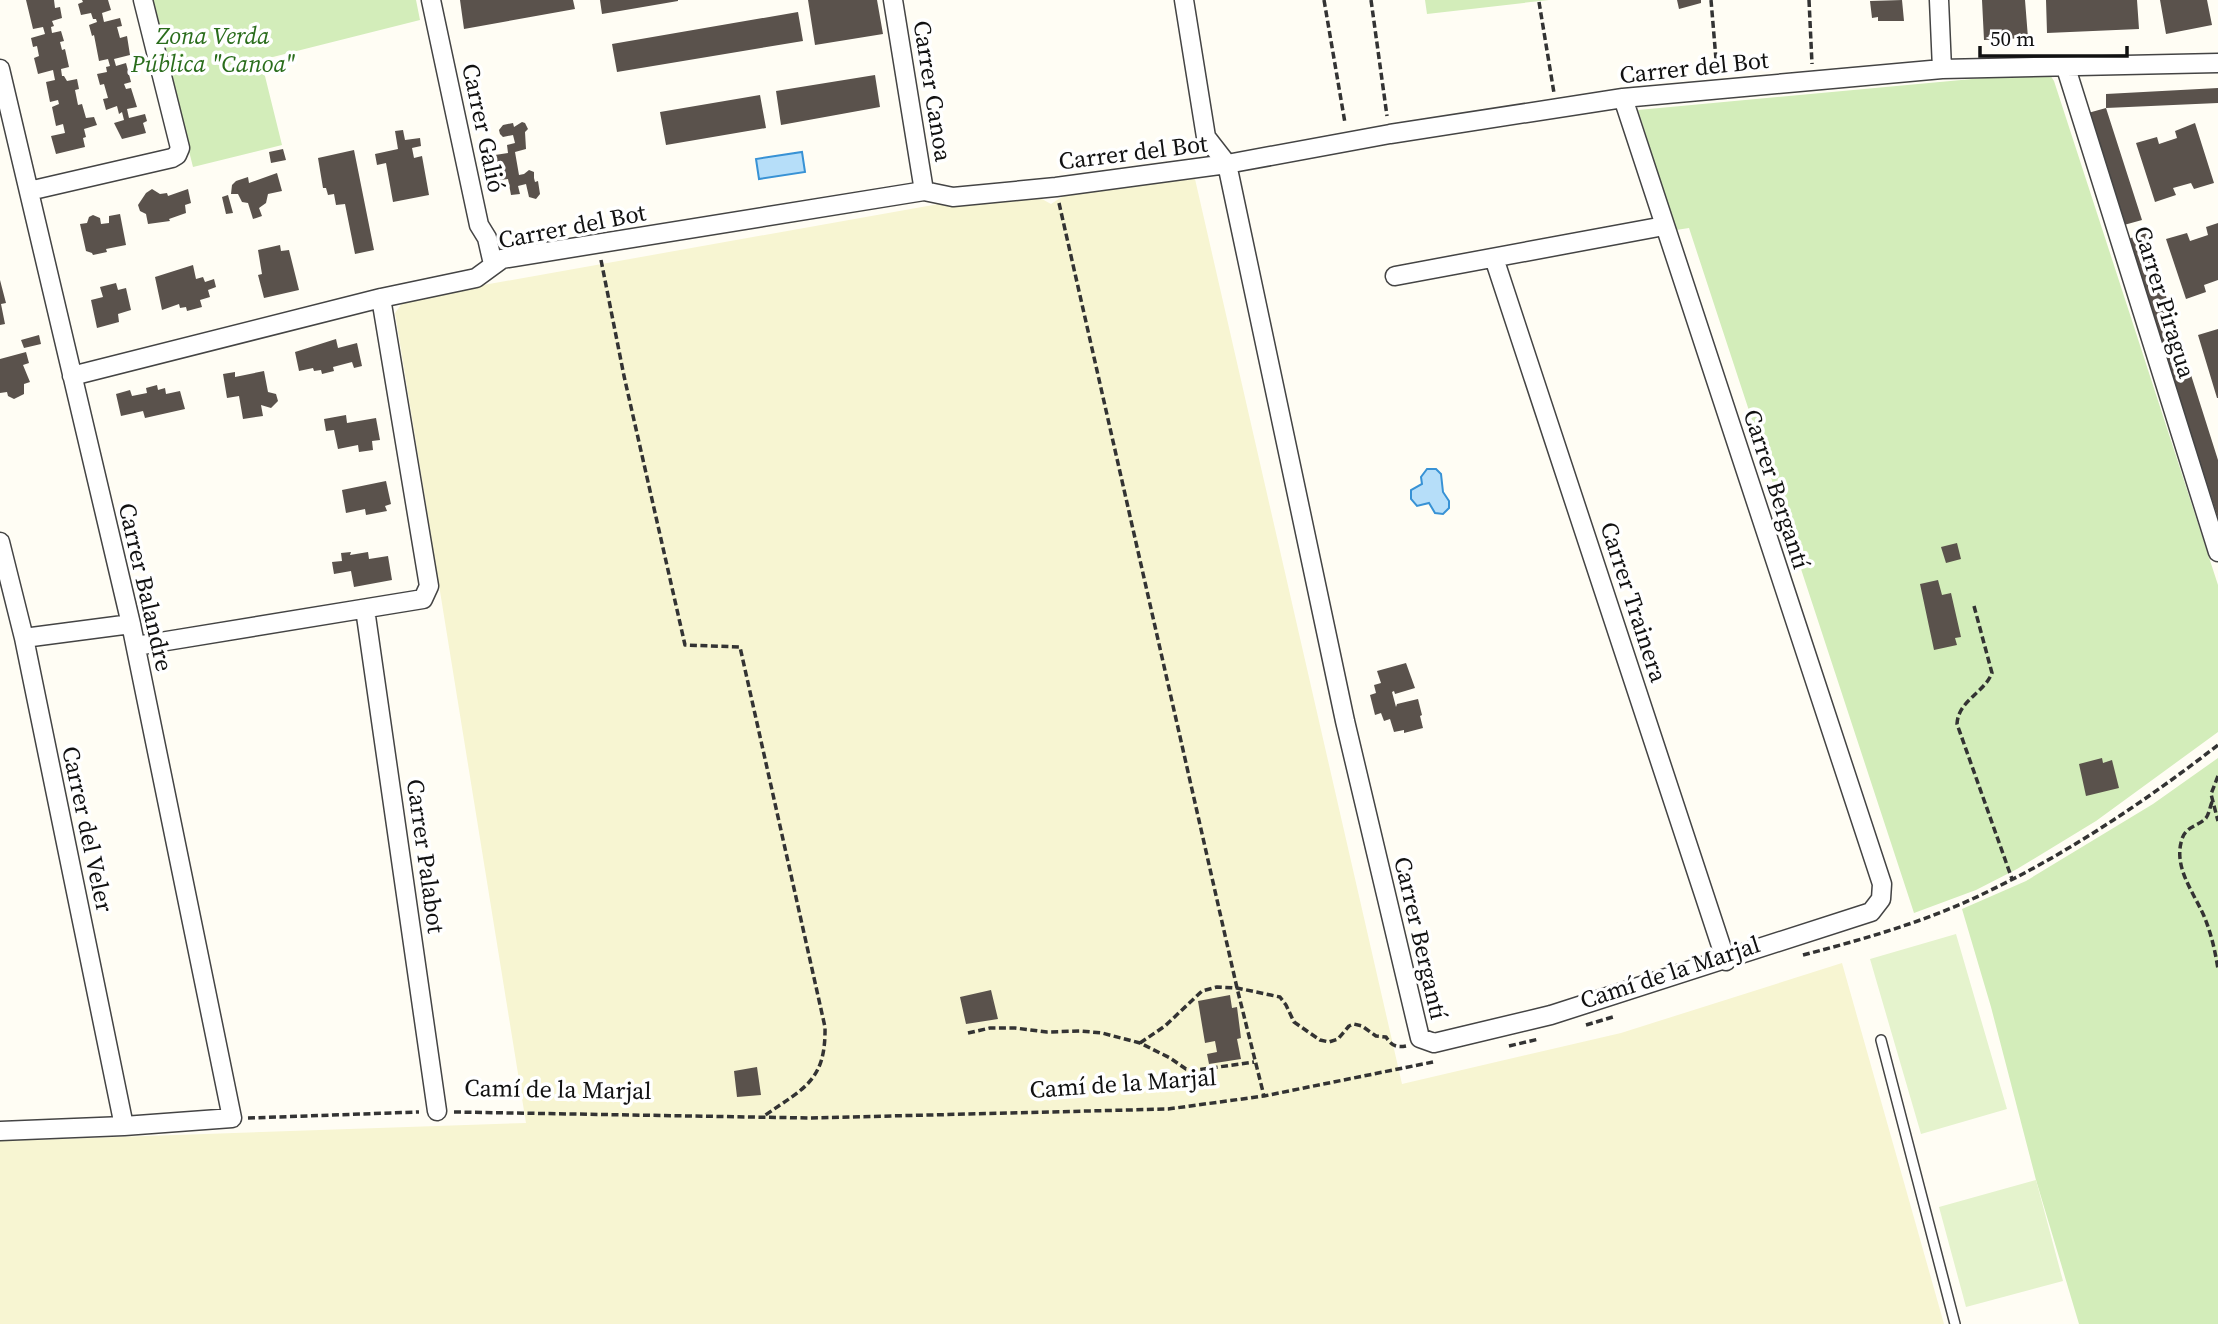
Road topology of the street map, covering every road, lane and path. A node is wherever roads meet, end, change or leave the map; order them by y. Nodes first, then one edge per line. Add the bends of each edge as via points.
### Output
1 (143, 0) edge
2 (431, 0) edge
3 (893, 0) edge
4 (1184, 0) edge
5 (1324, 0) edge
6 (1371, 0) edge
7 (1712, 0) edge
8 (1809, 0) edge
9 (1939, 0) edge
10 (1539, 2) edge
11 (2218, 63) edge
12 (2066, 68) junction
13 (0, 69) edge
14 (1942, 69) junction
15 (1813, 80) junction
16 (1718, 89) junction
17 (1623, 98) junction
18 (1556, 107) junction
19 (6, 121) edge
20 (1390, 134) junction
21 (1348, 142) junction
22 (1227, 164) junction
23 (1056, 187) junction
24 (29, 191) junction
25 (924, 191) junction
26 (1664, 226) junction
27 (598, 244) junction
28 (1494, 258) junction
29 (493, 264) junction
30 (1395, 276) dead end
31 (381, 298) junction
32 (72, 376) junction
33 (0, 542) edge
34 (2218, 552) edge
35 (1974, 606) dead end
36 (365, 609) junction
37 (131, 624) junction
38 (24, 638) junction
39 (136, 646) junction
40 (2218, 745) edge
41 (2218, 776) edge
42 (2212, 802) junction
43 (2218, 821) edge
44 (2012, 879) junction
45 (1801, 956) dead end
46 (1726, 961) junction
47 (2218, 968) edge
48 (1237, 988) junction
49 (1623, 1013) dead end
50 (1578, 1028) dead end
51 (968, 1033) dead end
52 (1547, 1036) dead end
53 (1420, 1038) junction
54 (1881, 1040) dead end
55 (1140, 1043) junction
56 (1506, 1047) dead end
57 (1441, 1060) dead end
58 (1254, 1062) junction
59 (1264, 1096) junction
60 (438, 1111) junction
61 (763, 1117) junction
62 (232, 1118) junction
63 (124, 1126) junction
64 (0, 1131) edge
65 (1955, 1324) edge

1 - 24 street via 180,148 177,155
2 - 29 street, Carrer Galió via 479,225
3 - 25 street, Carrer Canoa
4 - 22 street via 1206,137
5 - 21 path
6 - 20 path
7 - 16 path
8 - 15 path
9 - 14 street
10 - 18 path
11 - 12 street, Carrer del Bot
12 - 14 street, Carrer del Bot
12 - 34 street, Carrer Piragua
13 - 19 street, Carrer Balandre
14 - 15 street, Carrer del Bot
15 - 16 street, Carrer del Bot
16 - 17 street, Carrer del Bot
17 - 18 street, Carrer del Bot
17 - 26 street, Carrer Bergantí
18 - 20 street, Carrer del Bot
19 - 24 street, Carrer Balandre
20 - 21 street, Carrer del Bot
21 - 22 street, Carrer del Bot
22 - 23 street, Carrer del Bot
22 - 53 street, Carrer Bergantí via 1343,708
23 - 25 street, Carrer del Bot via 953,197
23 - 48 path
24 - 32 street, Carrer Balandre
25 - 27 street, Carrer del Bot
26 - 28 street
26 - 46 street, Carrer Bergantí via 1882,884 1881,899 1871,912
27 - 29 street, Carrer del Bot
27 - 61 path via 685,645 740,647 825,1027 826,1046 813,1082
28 - 30 street
28 - 46 street, Carrer Trainera
29 - 31 street, Carrer del Bot via 476,278
31 - 32 street, Carrer del Bot
31 - 36 street via 429,586 423,599
32 - 37 street, Carrer Balandre
33 - 38 street, Carrer del Veler
35 - 44 path via 1992,673 1959,710 1957,724
36 - 39 street
36 - 60 street, Carrer Palabot
37 - 38 street
37 - 39 street, Carrer Balandre
38 - 63 street, Carrer del Veler
39 - 62 street, Carrer Balandre
40 - 44 path via 2116,817
41 - 42 path via 2212,786
42 - 43 path
42 - 47 path via 2205,819 2182,837 2179,856 2209,928
44 - 45 path via 1929,916
46 - 53 street, Carrer Bergantí via 1551,1015 1434,1043
48 - 53 path via 1280,998 1294,1022 1329,1042 1354,1024 1400,1047
48 - 55 path via 1202,991
48 - 58 path
49 - 50 path, Camí de la Marjal
51 - 55 path via 990,1028 1081,1031
52 - 56 path
54 - 65 lane
55 - 58 path via 1186,1069
57 - 59 path, Camí de la Marjal
58 - 59 path
59 - 61 path, Camí de la Marjal via 1168,1109
60 - 61 path, Camí de la Marjal
60 - 62 path, Camí de la Marjal
62 - 63 street
63 - 64 street

